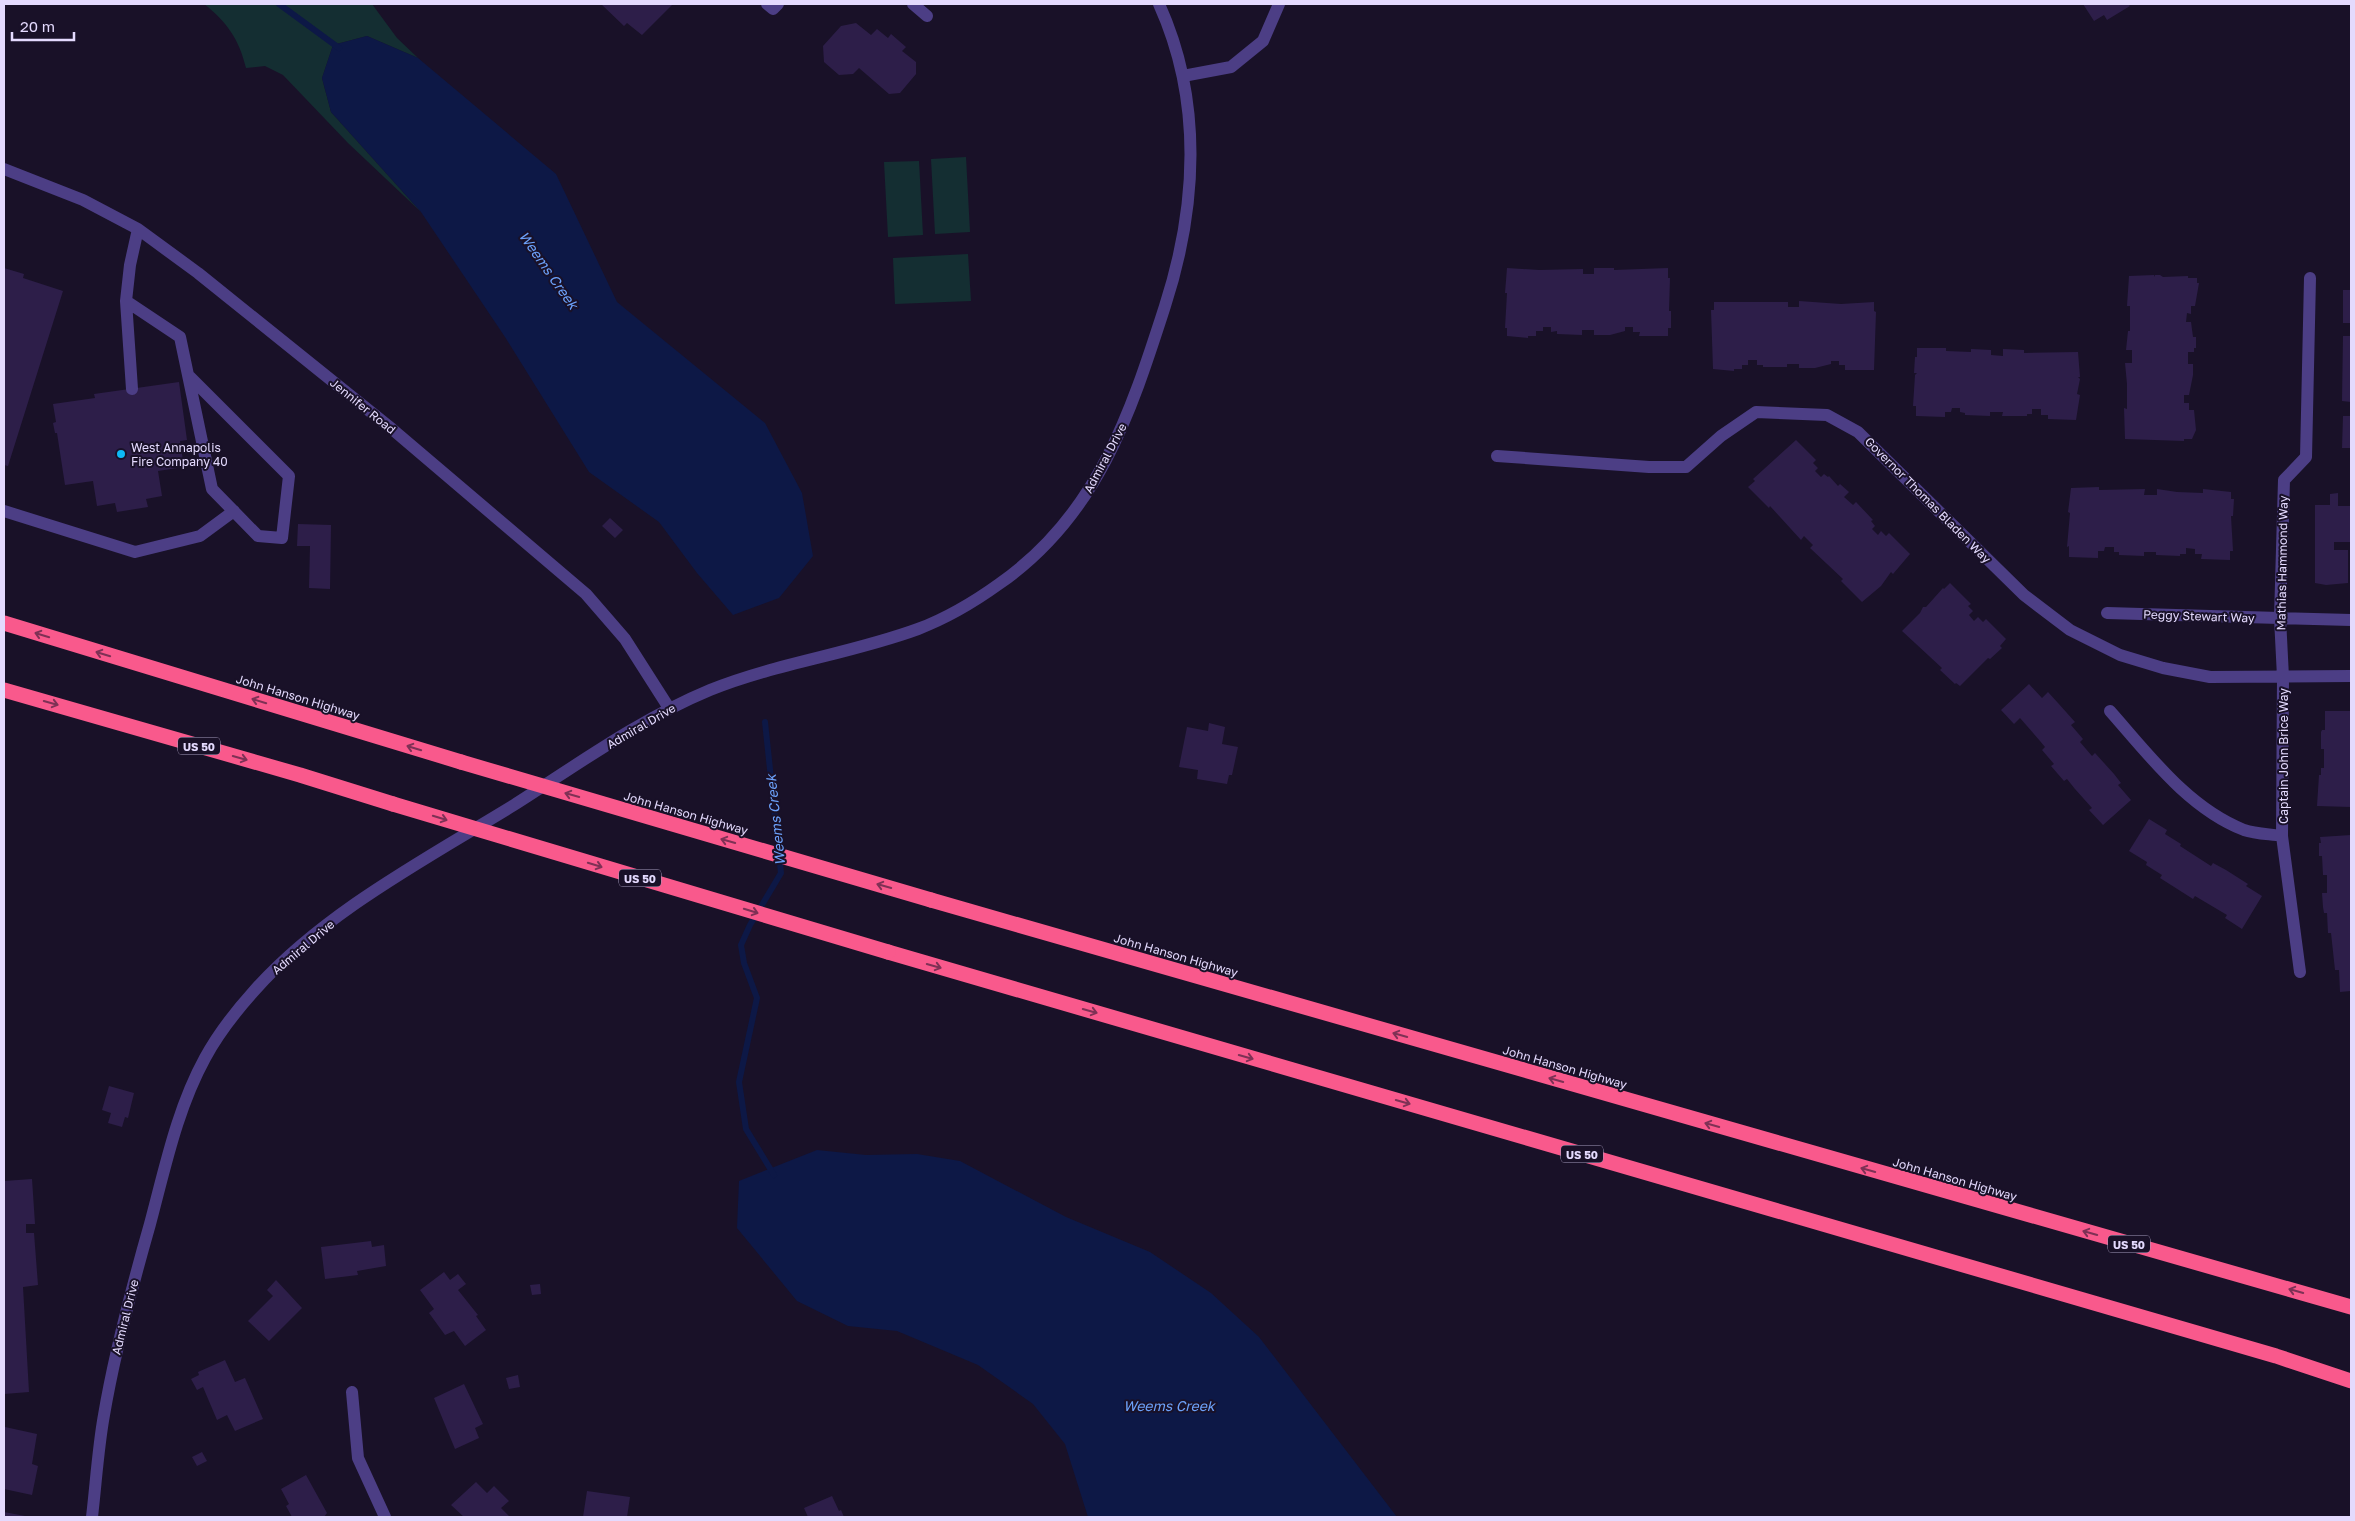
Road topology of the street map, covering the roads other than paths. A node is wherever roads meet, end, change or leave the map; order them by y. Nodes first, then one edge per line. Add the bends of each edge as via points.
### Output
1 (767, 4) edge
2 (778, 4) edge
3 (913, 4) edge
4 (1159, 4) edge
5 (1279, 4) edge
6 (927, 16) dead end
7 (1184, 76) junction
8 (4, 170) edge
9 (138, 229) junction
10 (2310, 278) dead end
11 (126, 301) junction
12 (188, 375) junction
13 (132, 389) dead end
14 (1497, 456) dead end
15 (4, 511) edge
16 (234, 511) junction
17 (2107, 613) dead end
18 (2280, 618) junction
19 (2351, 620) edge
20 (4, 624) edge
21 (2351, 676) edge
22 (2284, 677) junction
23 (4, 690) edge
24 (669, 708) junction
25 (2110, 712) dead end
26 (2282, 836) junction
27 (2300, 972) dead end
28 (2349, 1306) edge
29 (2276, 1356) junction
30 (2351, 1381) edge
31 (2351, 1386) edge
32 (352, 1392) dead end
33 (92, 1517) edge
34 (385, 1517) edge

1 - 2 street via 773,9
3 - 6 street
4 - 7 street, Admiral Drive via 1175,41
5 - 7 street via 1263,41 1231,67
7 - 24 street, Admiral Drive via 1191,173 1175,274 1123,427 1096,480 1061,529 1010,576 945,617 893,637 744,677
8 - 9 street, Jennifer Road via 83,200
9 - 11 street
9 - 24 street, Jennifer Road via 198,273 392,429 559,570 626,639
10 - 18 street, Mathias Hammond Way via 2306,456 2284,480
11 - 12 street via 180,337
11 - 13 street
12 - 16 street via 212,489
12 - 16 street via 289,476 282,538 258,536
14 - 22 street, Governor Thomas Bladen Way via 1686,467 1721,436 1756,412 1827,415 1858,432 2024,596 2070,630 2120,655 2163,668 2210,677
15 - 16 street via 134,552 200,536
17 - 18 street, Peggy Stewart Way
18 - 19 street, Peggy Stewart Way
18 - 22 street, Mathias Hammond Way
28 -> 20 highway, John Hanson Highway / US 50, bridge via 931,900
21 - 22 street, Governor Thomas Bladen Way
22 - 26 street, Captain John Brice Way
23 -> 29 highway, US 50, bridge via 300,775 888,952
24 - 33 street, Admiral Drive via 342,914 279,966 220,1033 182,1112 123,1320 103,1421
25 - 26 street, Captain John Brice Way via 2172,779 2204,808 2245,830
26 - 27 street, Captain John Brice Way
29 - 30 highway, US 50
29 - 31 highway
32 - 34 street via 358,1458

